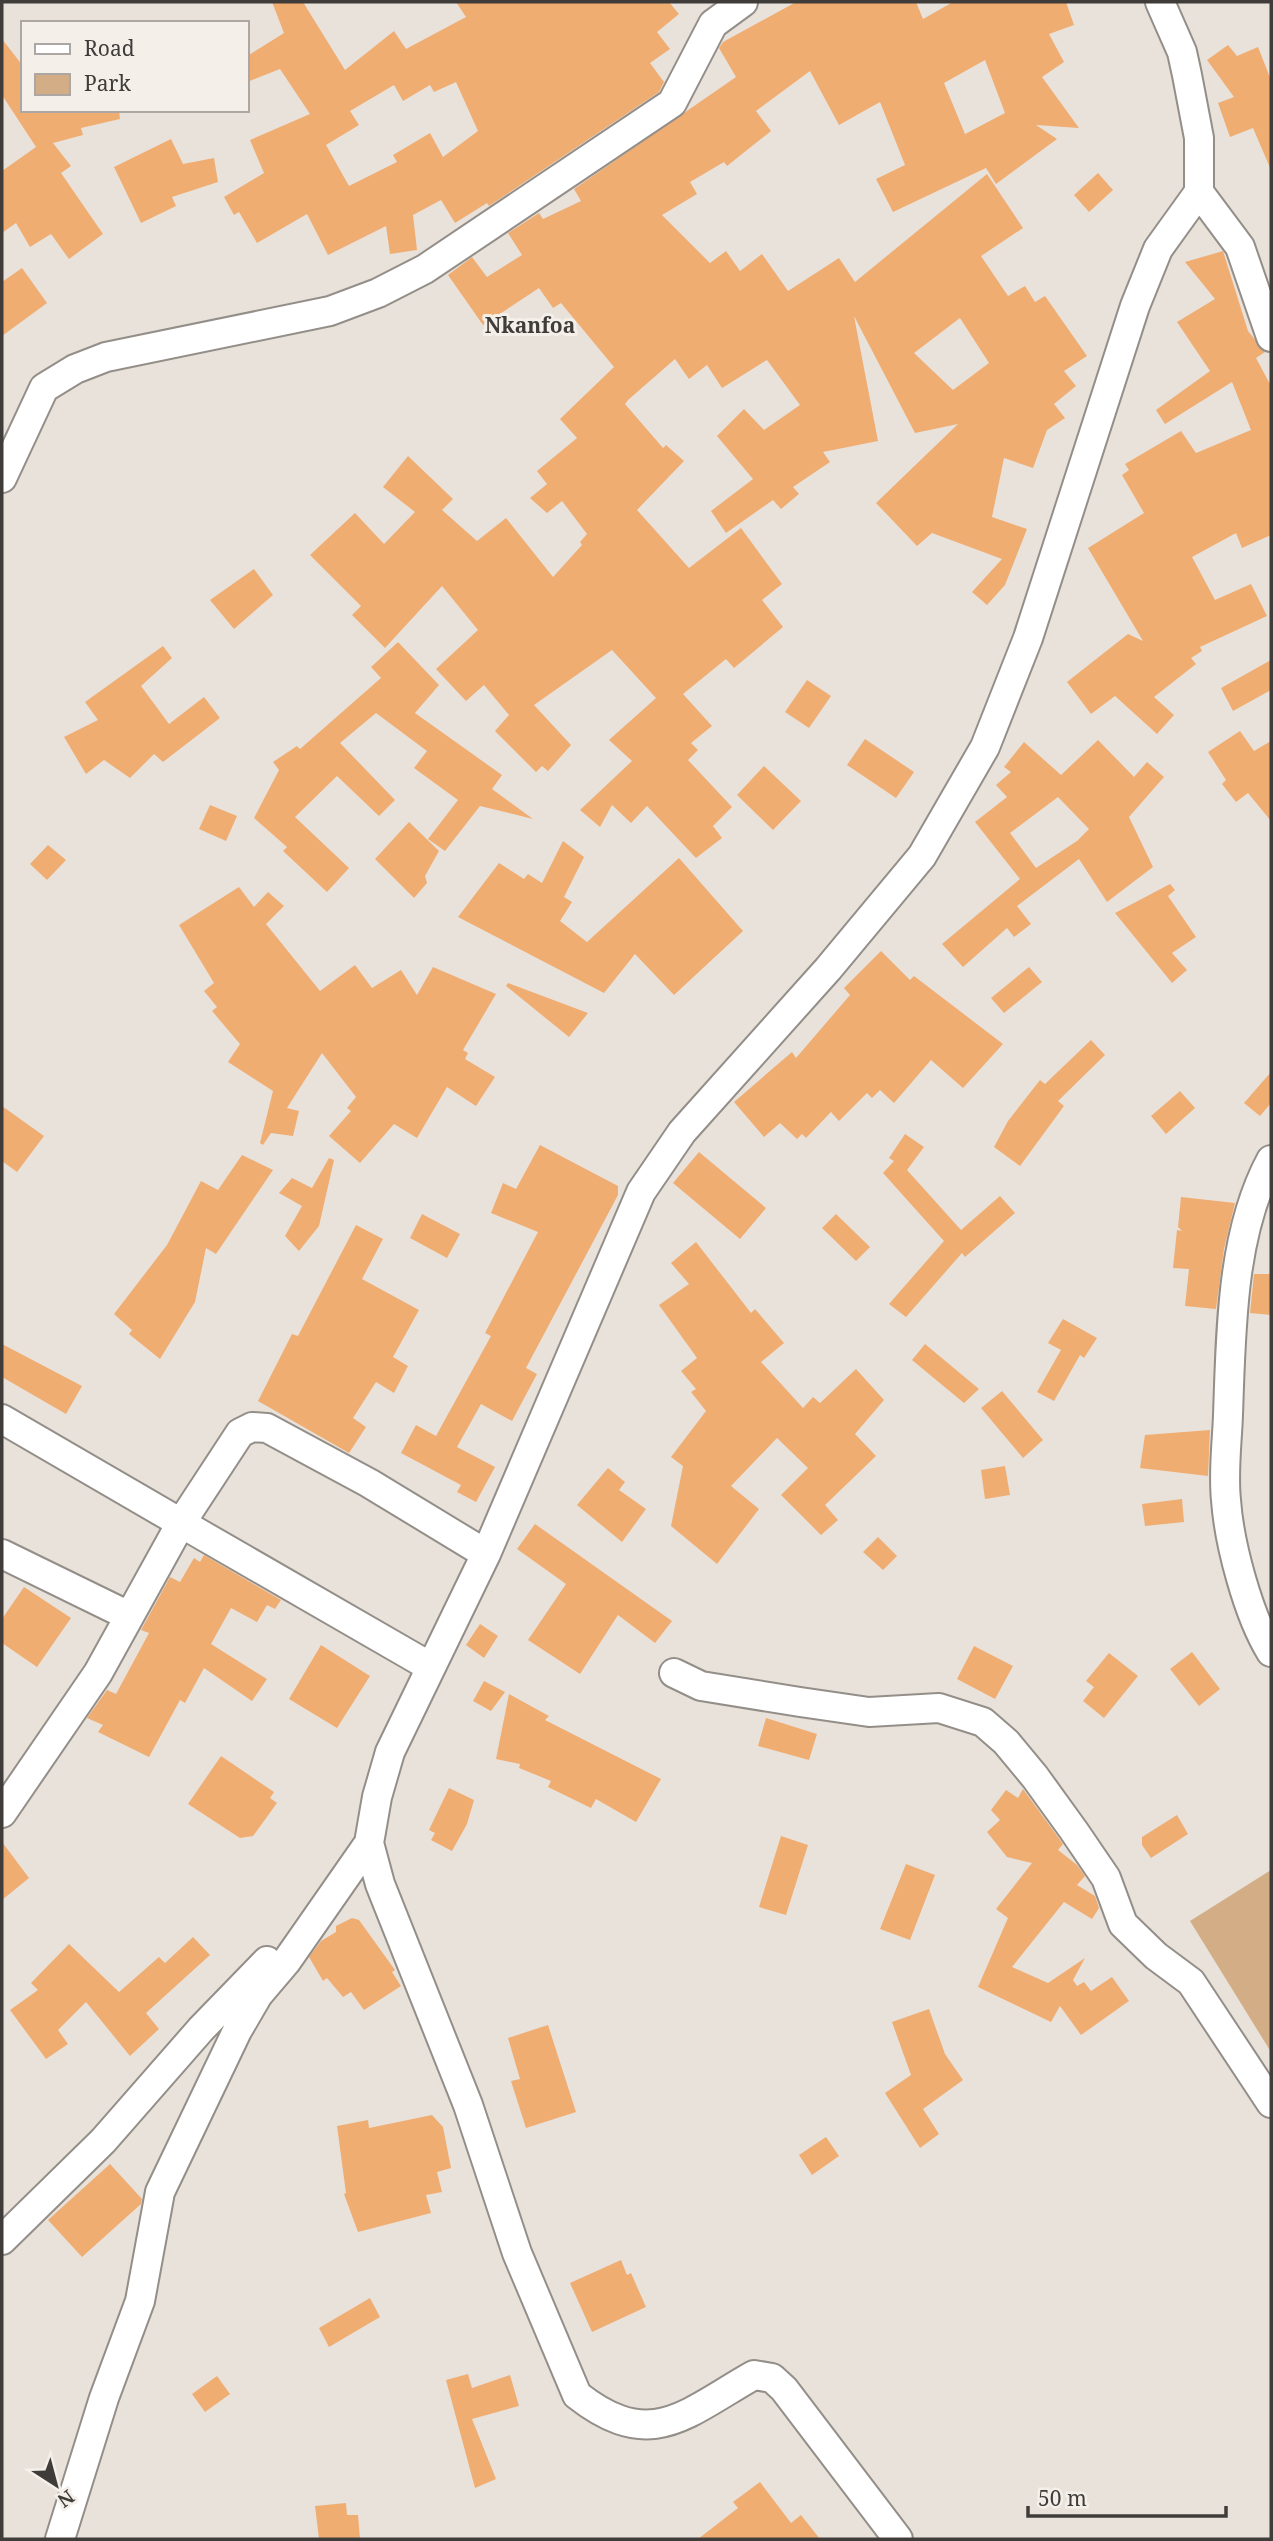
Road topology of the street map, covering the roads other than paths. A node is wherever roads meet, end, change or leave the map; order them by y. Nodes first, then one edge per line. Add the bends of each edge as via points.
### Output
1 (743, 2) edge
2 (1160, 2) edge
3 (1199, 192) junction
4 (1271, 337) edge
5 (2, 478) edge
6 (1271, 1160) edge
7 (2, 1419) edge
8 (181, 1523) junction
9 (2, 1554) edge
10 (486, 1554) junction
11 (129, 1616) junction
12 (1271, 1652) edge
13 (429, 1666) junction
14 (674, 1673) dead end
15 (3, 1808) edge
16 (369, 1843) junction
17 (318, 1919) junction
18 (1271, 2103) edge
19 (2, 2240) edge
20 (886, 2535) edge
21 (60, 2539) edge

1 - 5 street via 713,24 671,103 425,269 330,311 106,357 44,388
2 - 3 street via 1187,75 1199,138
3 - 4 street via 1240,247
3 - 10 street via 1158,249 1135,306 1028,638 985,747 922,856 682,1132 648,1181
6 - 12 street via 1256,1188 1240,1264 1230,1360 1226,1498 1232,1543 1246,1591
7 - 8 street
8 - 10 street via 240,1433 252,1427 267,1428
8 - 11 street
8 - 13 street
9 - 11 street
10 - 13 street
11 - 15 street via 98,1673
13 - 16 street via 390,1752
14 - 18 street via 701,1686 775,1698 869,1712 939,1708 983,1722 1006,1742 1081,1840 1106,1878 1123,1924 1191,1982
16 - 17 street
16 - 20 street via 380,1884 468,2105 517,2253 577,2395 627,2425 651,2426 671,2421 754,2375 772,2378
17 - 19 street via 257,1969 103,2141
17 - 21 street via 258,1995 237,2031 160,2192 140,2301

